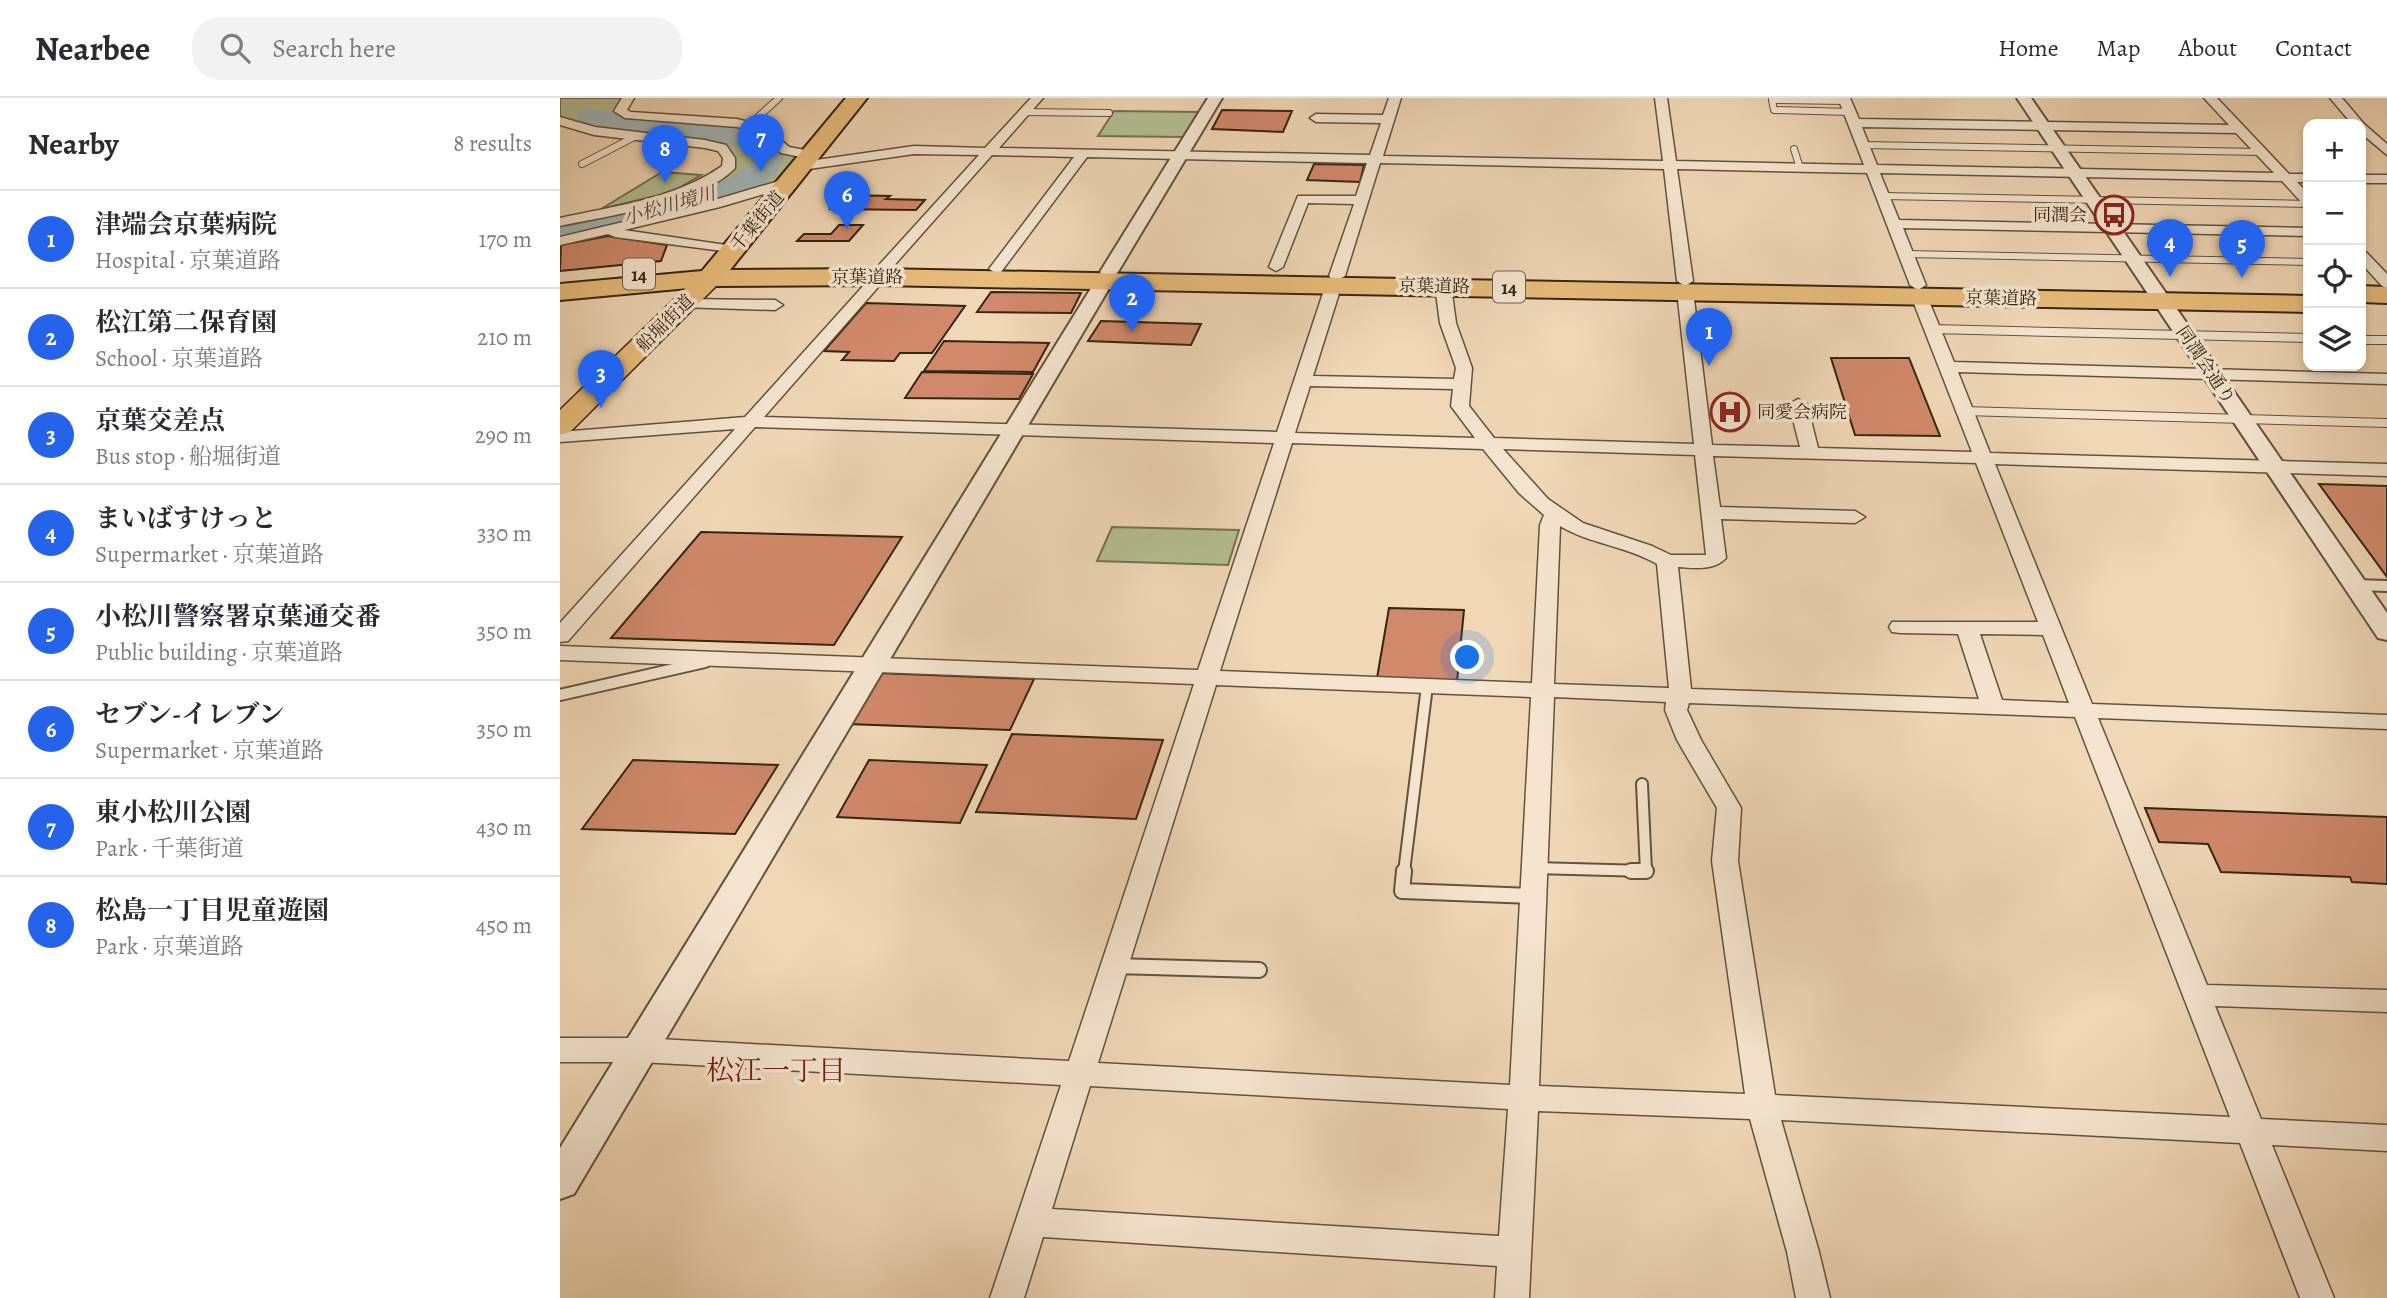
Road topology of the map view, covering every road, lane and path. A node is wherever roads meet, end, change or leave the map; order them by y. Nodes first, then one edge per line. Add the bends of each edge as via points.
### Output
1 (628, 98) edge
2 (779, 98) edge
3 (857, 98) edge
4 (1037, 98) edge
5 (1216, 98) edge
6 (1395, 98) edge
7 (1661, 98) edge
8 (2024, 98) edge
9 (2210, 98) edge
10 (2336, 98) edge
11 (1848, 109) edge
12 (1024, 112) junction
13 (1109, 113) dead end
14 (1316, 118) dead end
15 (1388, 119) junction
16 (2354, 119) edge
17 (560, 122) edge
18 (748, 126) junction
19 (2043, 126) junction
20 (2366, 126) edge
21 (2387, 127) edge
22 (2239, 129) junction
23 (2366, 132) edge
24 (636, 136) junction
25 (1863, 145) junction
26 (1794, 149) dead end
27 (2059, 149) junction
28 (990, 151) junction
29 (2387, 151) edge
30 (2262, 152) junction
31 (1084, 153) junction
32 (1181, 155) junction
33 (1374, 160) junction
34 (582, 164) dead end
35 (1669, 166) junction
36 (801, 168) junction
37 (1800, 168) junction
38 (1872, 169) junction
39 (2075, 173) junction
40 (2286, 177) junction
41 (2303, 178) edge
42 (2366, 179) edge
43 (2387, 179) edge
44 (1883, 195) junction
45 (2303, 196) edge
46 (1362, 200) junction
47 (2093, 200) junction
48 (2303, 202) edge
49 (562, 223) edge
50 (1894, 224) junction
51 (2113, 228) junction
52 (598, 231) junction
53 (2303, 232) edge
54 (560, 241) edge
55 (1906, 254) junction
56 (2134, 259) junction
57 (2303, 262) edge
58 (2366, 264) edge
59 (720, 265) junction
60 (1276, 267) dead end
61 (996, 270) junction
62 (882, 272) junction
63 (1107, 276) junction
64 (1336, 280) junction
65 (560, 282) edge
66 (2387, 283) edge
67 (1443, 286) junction
68 (1685, 286) junction
69 (1918, 291) junction
70 (560, 292) edge
71 (2303, 293) edge
72 (2366, 294) edge
73 (2159, 295) junction
74 (2387, 295) edge
75 (684, 304) junction
76 (2303, 304) edge
77 (775, 305) dead end
78 (2366, 306) edge
79 (2387, 306) edge
80 (1932, 329) junction
81 (2186, 335) junction
82 (2303, 338) edge
83 (2366, 340) edge
84 (2387, 340) edge
85 (1947, 367) junction
86 (2213, 375) junction
87 (2387, 379) edge
88 (1303, 381) junction
89 (1462, 384) junction
90 (1798, 404) dead end
91 (1964, 411) junction
92 (2243, 420) junction
93 (752, 422) junction
94 (2387, 423) edge
95 (560, 426) edge
96 (1014, 430) junction
97 (560, 437) edge
98 (1284, 439) junction
99 (1492, 445) junction
100 (1703, 451) junction
101 (1811, 454) junction
102 (1983, 458) junction
103 (2275, 467) junction
104 (2387, 470) edge
105 (1555, 513) junction
106 (1710, 513) junction
107 (1855, 517) dead end
108 (1667, 561) junction
109 (2355, 585) junction
110 (2387, 586) edge
111 (1900, 626) dead end
112 (1967, 628) junction
113 (2051, 629) junction
114 (2387, 632) edge
115 (560, 636) edge
116 (560, 653) edge
117 (718, 659) junction
118 (871, 666) junction
119 (1207, 678) junction
120 (1427, 687) junction
121 (1543, 691) junction
122 (560, 695) edge
123 (1677, 696) junction
124 (1993, 707) junction
125 (2083, 710) junction
126 (2387, 722) edge
127 (1642, 784) dead end
128 (1535, 868) junction
129 (1534, 896) junction
130 (1114, 966) junction
131 (1259, 970) dead end
132 (2196, 995) junction
133 (2387, 1001) edge
134 (560, 1050) edge
135 (639, 1050) junction
136 (1079, 1075) junction
137 (1524, 1098) junction
138 (1762, 1107) junction
139 (2251, 1133) junction
140 (2387, 1139) edge
141 (560, 1182) edge
142 (1031, 1222) junction
143 (1514, 1252) junction
144 (1007, 1298) edge
145 (1512, 1298) edge
146 (1813, 1298) edge
147 (2316, 1298) edge

1 - 18 street via 620,111 629,115
2 - 18 lane
3 - 36 highway, 千葉街道
4 - 12 street
5 - 32 street
6 - 15 street
7 - 35 street
8 - 19 street, 同潤会通り
9 - 22 street
10 - 16 street
11 - 11 lane via 1774,110 1772,100
11 - 19 street
11 - 25 street
12 - 13 lane
12 - 28 street
14 - 15 street
15 - 33 street
17 - 24 street
18 - 36 street via 761,129
19 - 22 street
19 - 27 street, 同潤会通り
20 - 21 street
22 - 30 street
23 - 29 street
24 - 34 lane
24 - 49 street via 722,148 729,158 728,168 697,188
25 - 27 lane
25 - 38 street
26 - 37 lane
27 - 30 lane
27 - 39 street, 同潤会通り
28 - 31 street
28 - 36 street via 914,150
28 - 62 street
30 - 40 street
31 - 32 street
31 - 61 street
32 - 33 street
32 - 63 street
33 - 35 street
33 - 46 street
35 - 37 street
35 - 68 street
36 - 52 street
36 - 59 highway, 千葉街道
37 - 38 street
38 - 39 street
38 - 44 street
39 - 40 street
39 - 47 street, 同潤会通り
40 - 41 street
40 - 45 street
42 - 43 street
44 - 47 lane
44 - 50 street
46 - 60 street via 1304,199
46 - 64 street
47 - 48 lane
47 - 51 street, 同潤会通り
49 - 52 street
50 - 51 street
50 - 55 street
51 - 53 street
51 - 56 street, 同潤会通り
52 - 54 street
52 - 59 street
55 - 56 lane
55 - 69 street
56 - 57 lane
56 - 73 street, 同潤会通り
58 - 66 street
59 - 62 highway, 京葉道路 / 14
59 - 65 highway, 京葉道路 / 14
59 - 70 highway, 京葉道路 / 14
59 - 75 main road, 船堀街道
61 - 62 highway, 京葉道路 / 14
61 - 63 highway, 京葉道路 / 14
62 - 63 highway, 京葉道路 / 14
62 - 93 street
63 - 64 highway, 京葉道路 / 14
63 - 96 street
64 - 67 highway, 京葉道路 / 14
64 - 68 highway, 京葉道路 / 14
64 - 88 street
67 - 68 highway, 京葉道路 / 14
67 - 89 street via 1448,323 1464,368
68 - 69 highway, 京葉道路 / 14
68 - 100 street
69 - 73 highway, 京葉道路 / 14
69 - 80 street
71 - 73 highway, 京葉道路 / 14
72 - 74 highway
73 - 76 highway, 京葉道路 / 14
73 - 81 street, 同潤会通り
75 - 77 street
75 - 95 main road, 船堀街道
78 - 79 highway
80 - 81 lane
80 - 85 street
81 - 82 lane
81 - 86 street, 同潤会通り
83 - 84 lane
85 - 86 street
85 - 91 street
86 - 87 street
86 - 92 street, 同潤会通り
88 - 89 street
88 - 98 street
89 - 99 street via 1460,406
90 - 101 street
91 - 92 lane
91 - 102 street
92 - 94 lane
92 - 103 street, 同潤会通り
93 - 96 street
93 - 97 street
93 - 115 street
96 - 98 street
96 - 118 street
98 - 99 street
98 - 119 street
99 - 100 street
99 - 105 street via 1517,480
100 - 101 street
100 - 106 street
101 - 102 street
102 - 103 street
102 - 113 street
103 - 104 street
103 - 109 street, 同潤会通り
105 - 108 street via 1578,528
105 - 121 street via 1550,525
106 - 107 street
106 - 108 street via 1714,561
108 - 123 street via 1680,689
109 - 110 lane
109 - 114 street, 同潤会通り
111 - 112 street
112 - 113 street
112 - 124 street
113 - 125 street
116 - 117 street
117 - 118 street
117 - 122 lane
118 - 119 street
118 - 135 street
119 - 120 street
119 - 130 street
120 - 121 street
120 - 129 lane via 1402,891
121 - 123 street
121 - 128 street
123 - 124 street
123 - 138 street via 1676,710 1689,740 1729,808 1725,861
124 - 125 street
125 - 126 street
125 - 132 street
127 - 128 lane via 1646,871
128 - 129 street
129 - 137 street
130 - 131 lane
130 - 136 street
132 - 133 street
132 - 139 street
134 - 135 street
135 - 136 street
135 - 141 street
136 - 137 street
136 - 142 street
137 - 138 street
137 - 143 street
138 - 139 street
138 - 146 street
139 - 140 street
139 - 147 street
142 - 143 street
142 - 144 street
143 - 145 street

